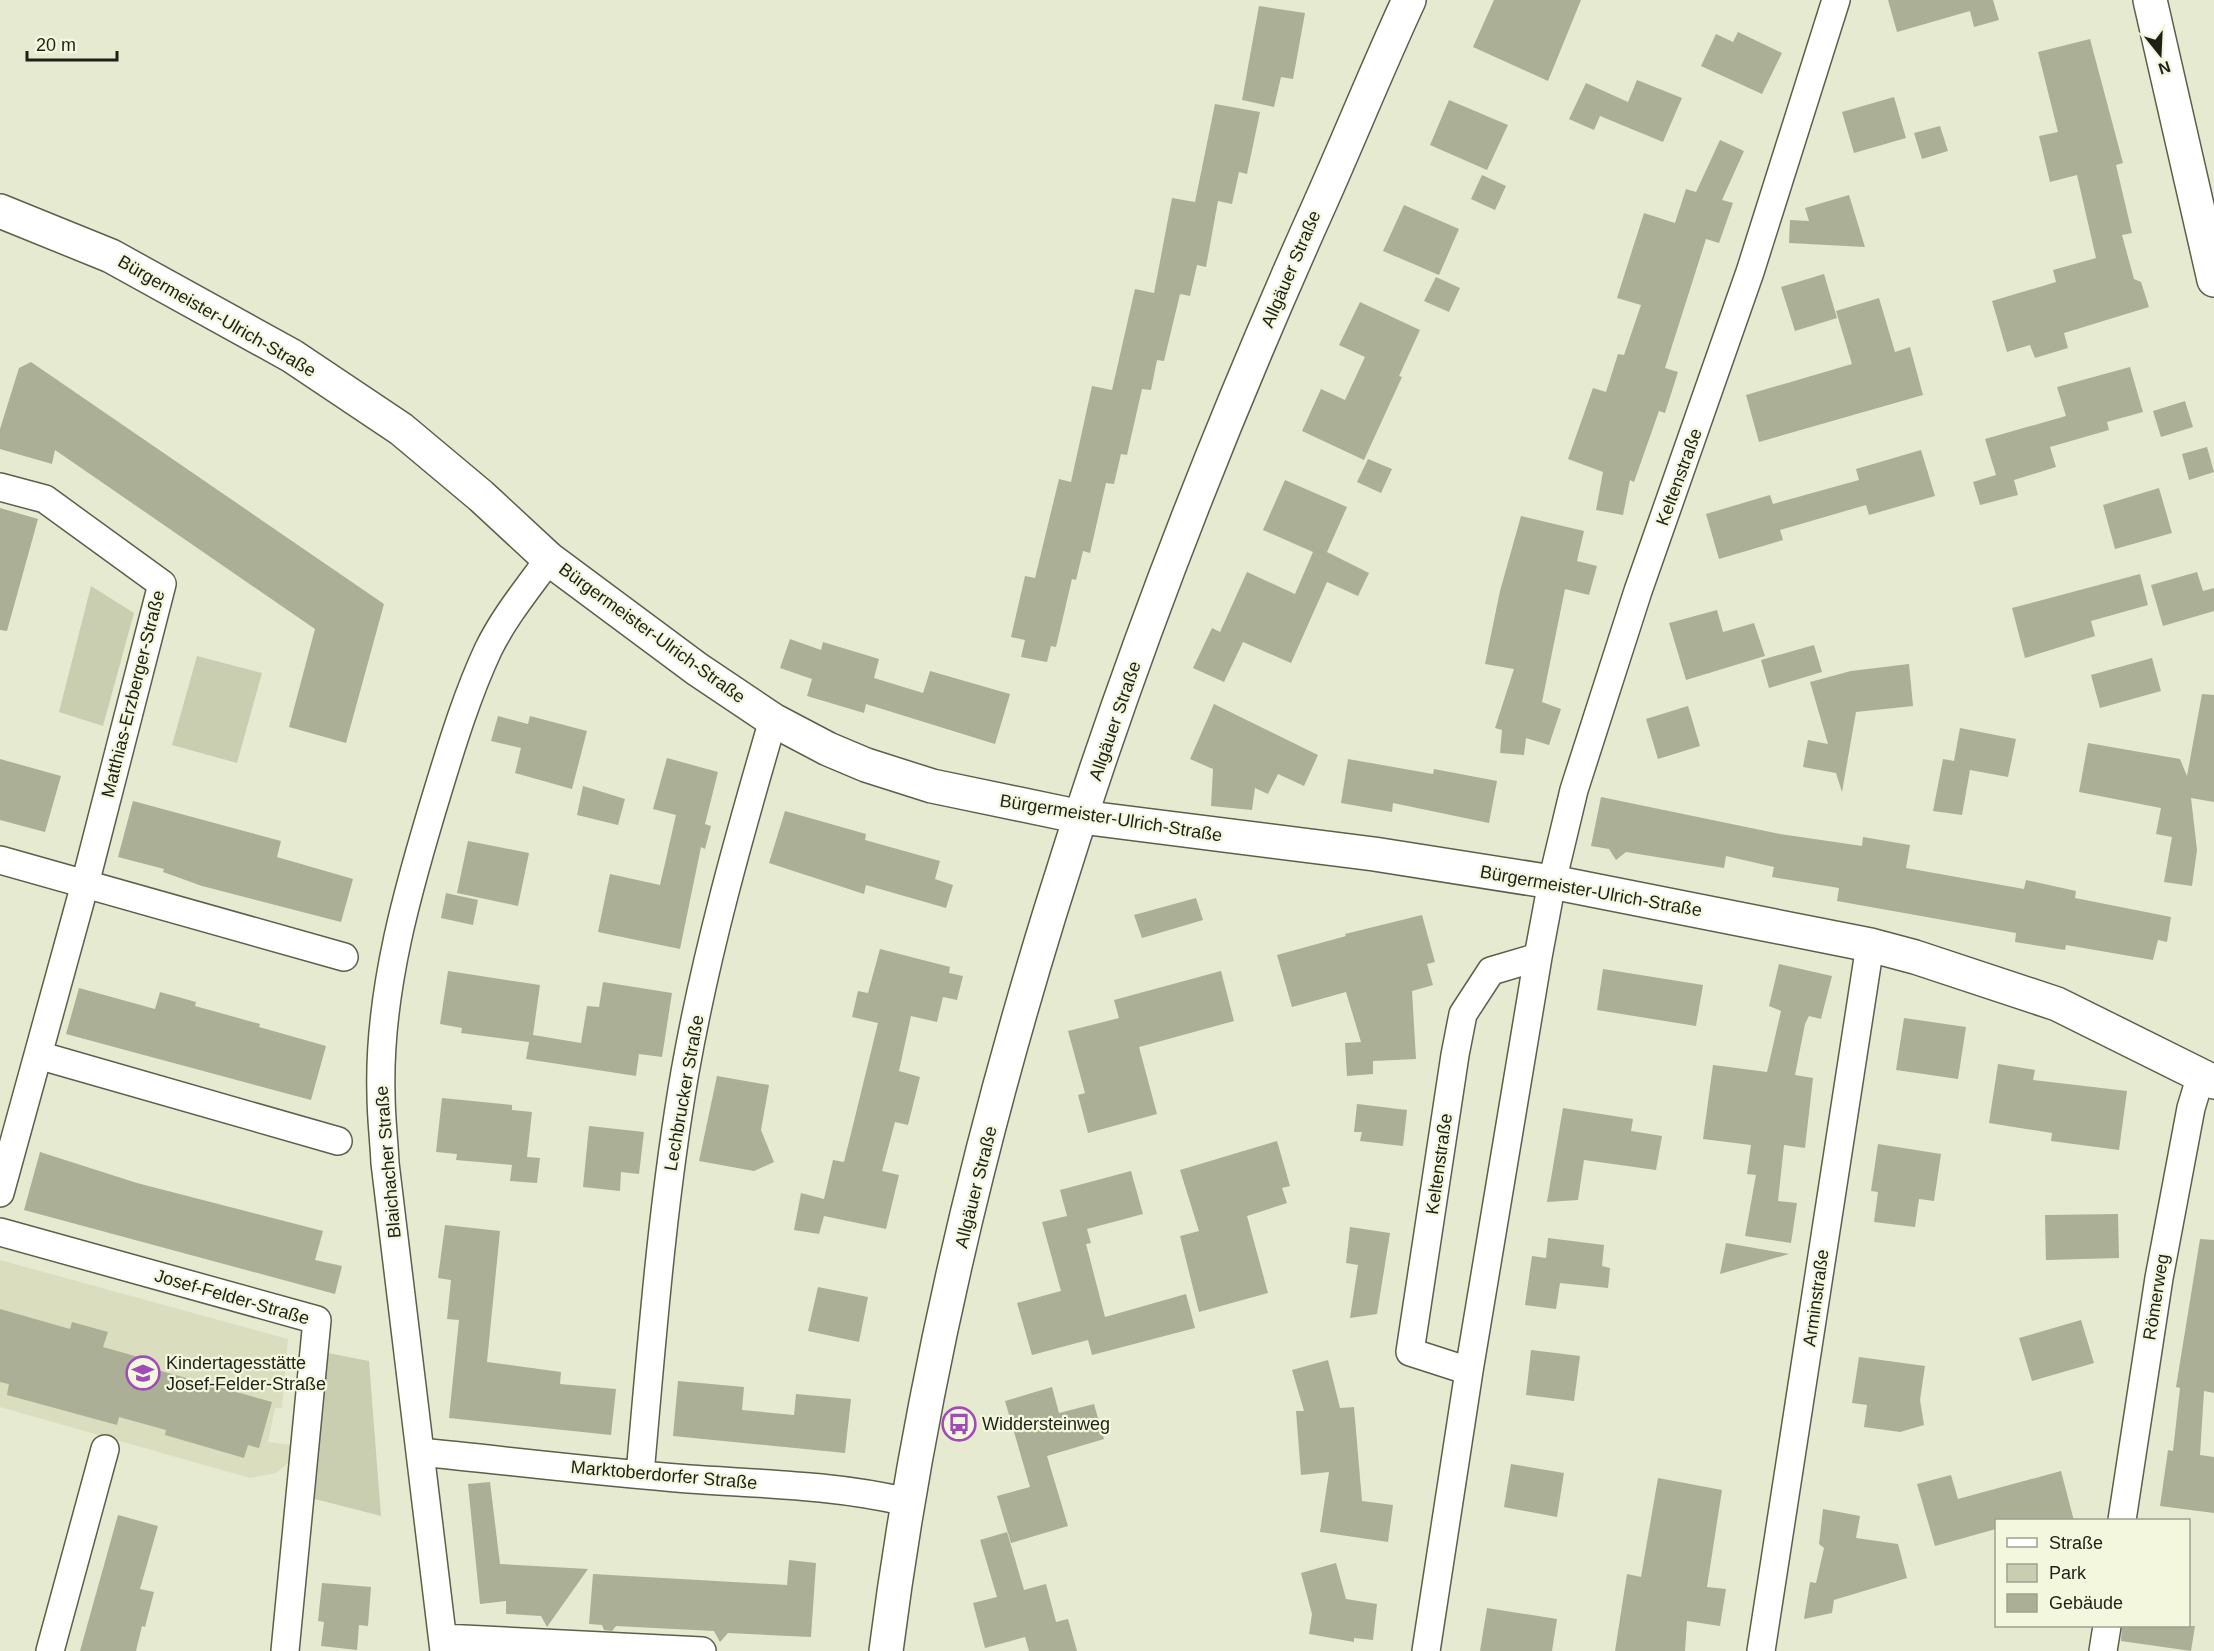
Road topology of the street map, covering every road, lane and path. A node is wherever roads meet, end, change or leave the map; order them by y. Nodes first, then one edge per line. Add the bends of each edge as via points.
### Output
1 (1409, 0) edge
2 (1836, 0) edge
3 (2150, 0) edge
4 (0, 211) edge
5 (2214, 280) edge
6 (0, 487) edge
7 (549, 559) junction
8 (773, 720) junction
9 (1081, 817) junction
10 (0, 860) edge
11 (1552, 882) junction
12 (85, 884) junction
13 (1870, 945) junction
14 (344, 957) dead end
15 (1538, 957) junction
16 (38, 1055) junction
17 (2208, 1079) edge
18 (338, 1141) dead end
19 (0, 1193) edge
20 (0, 1232) edge
21 (1469, 1371) junction
22 (105, 1449) dead end
23 (420, 1452) junction
24 (640, 1474) junction
25 (908, 1502) junction
26 (2122, 1519) edge
27 (2107, 1627) edge
28 (444, 1645) edge
29 (50, 1651) edge
30 (285, 1651) edge
31 (702, 1651) edge
32 (886, 1651) edge
33 (1426, 1651) edge
34 (1761, 1651) edge
35 (2103, 1651) edge

1 - 9 main road, Allgäuer Straße via 1291,265 1190,509
2 - 11 street, Keltenstraße via 1750,272 1584,755
3 - 5 main road
4 - 7 main road, Bürgermeister-Ulrich-Straße via 111,256 292,356 401,429
6 - 12 street, Matthias-Erzberger-Straße via 45,499 162,584
7 - 8 main road, Bürgermeister-Ulrich-Straße
7 - 23 street, Blaichacher Straße via 488,650 452,746 419,852 392,966 381,1093 385,1162
8 - 9 main road, Bürgermeister-Ulrich-Straße via 828,749 894,776
8 - 24 street, Lechbrucker Straße via 733,857 685,1071 666,1202
9 - 11 main road, Bürgermeister-Ulrich-Straße via 1374,854
9 - 25 main road, Allgäuer Straße via 1011,1045 951,1290
10 - 12 street
11 - 13 main road, Bürgermeister-Ulrich-Straße
11 - 15 street, Keltenstraße
12 - 14 street
12 - 16 street, Matthias-Erzberger-Straße
13 - 17 main road, Bürgermeister-Ulrich-Straße via 2057,1004
13 - 34 street, Arminstraße
15 - 21 street, Keltenstraße
15 - 21 street, Keltenstraße via 1491,971 1463,1014 1455,1055 1410,1352
16 - 18 street
16 - 19 street, Matthias-Erzberger-Straße
17 - 26 street, Römerweg via 2191,1108 2158,1278
20 - 30 street, Josef-Felder-Straße via 317,1320
21 - 33 street, Keltenstraße
22 - 29 street
23 - 24 street, Marktoberdorfer Straße
23 - 28 street, Blaichacher Straße
24 - 25 street, Marktoberdorfer Straße via 870,1493
25 - 32 main road, Allgäuer Straße
27 - 35 street
28 - 31 street

